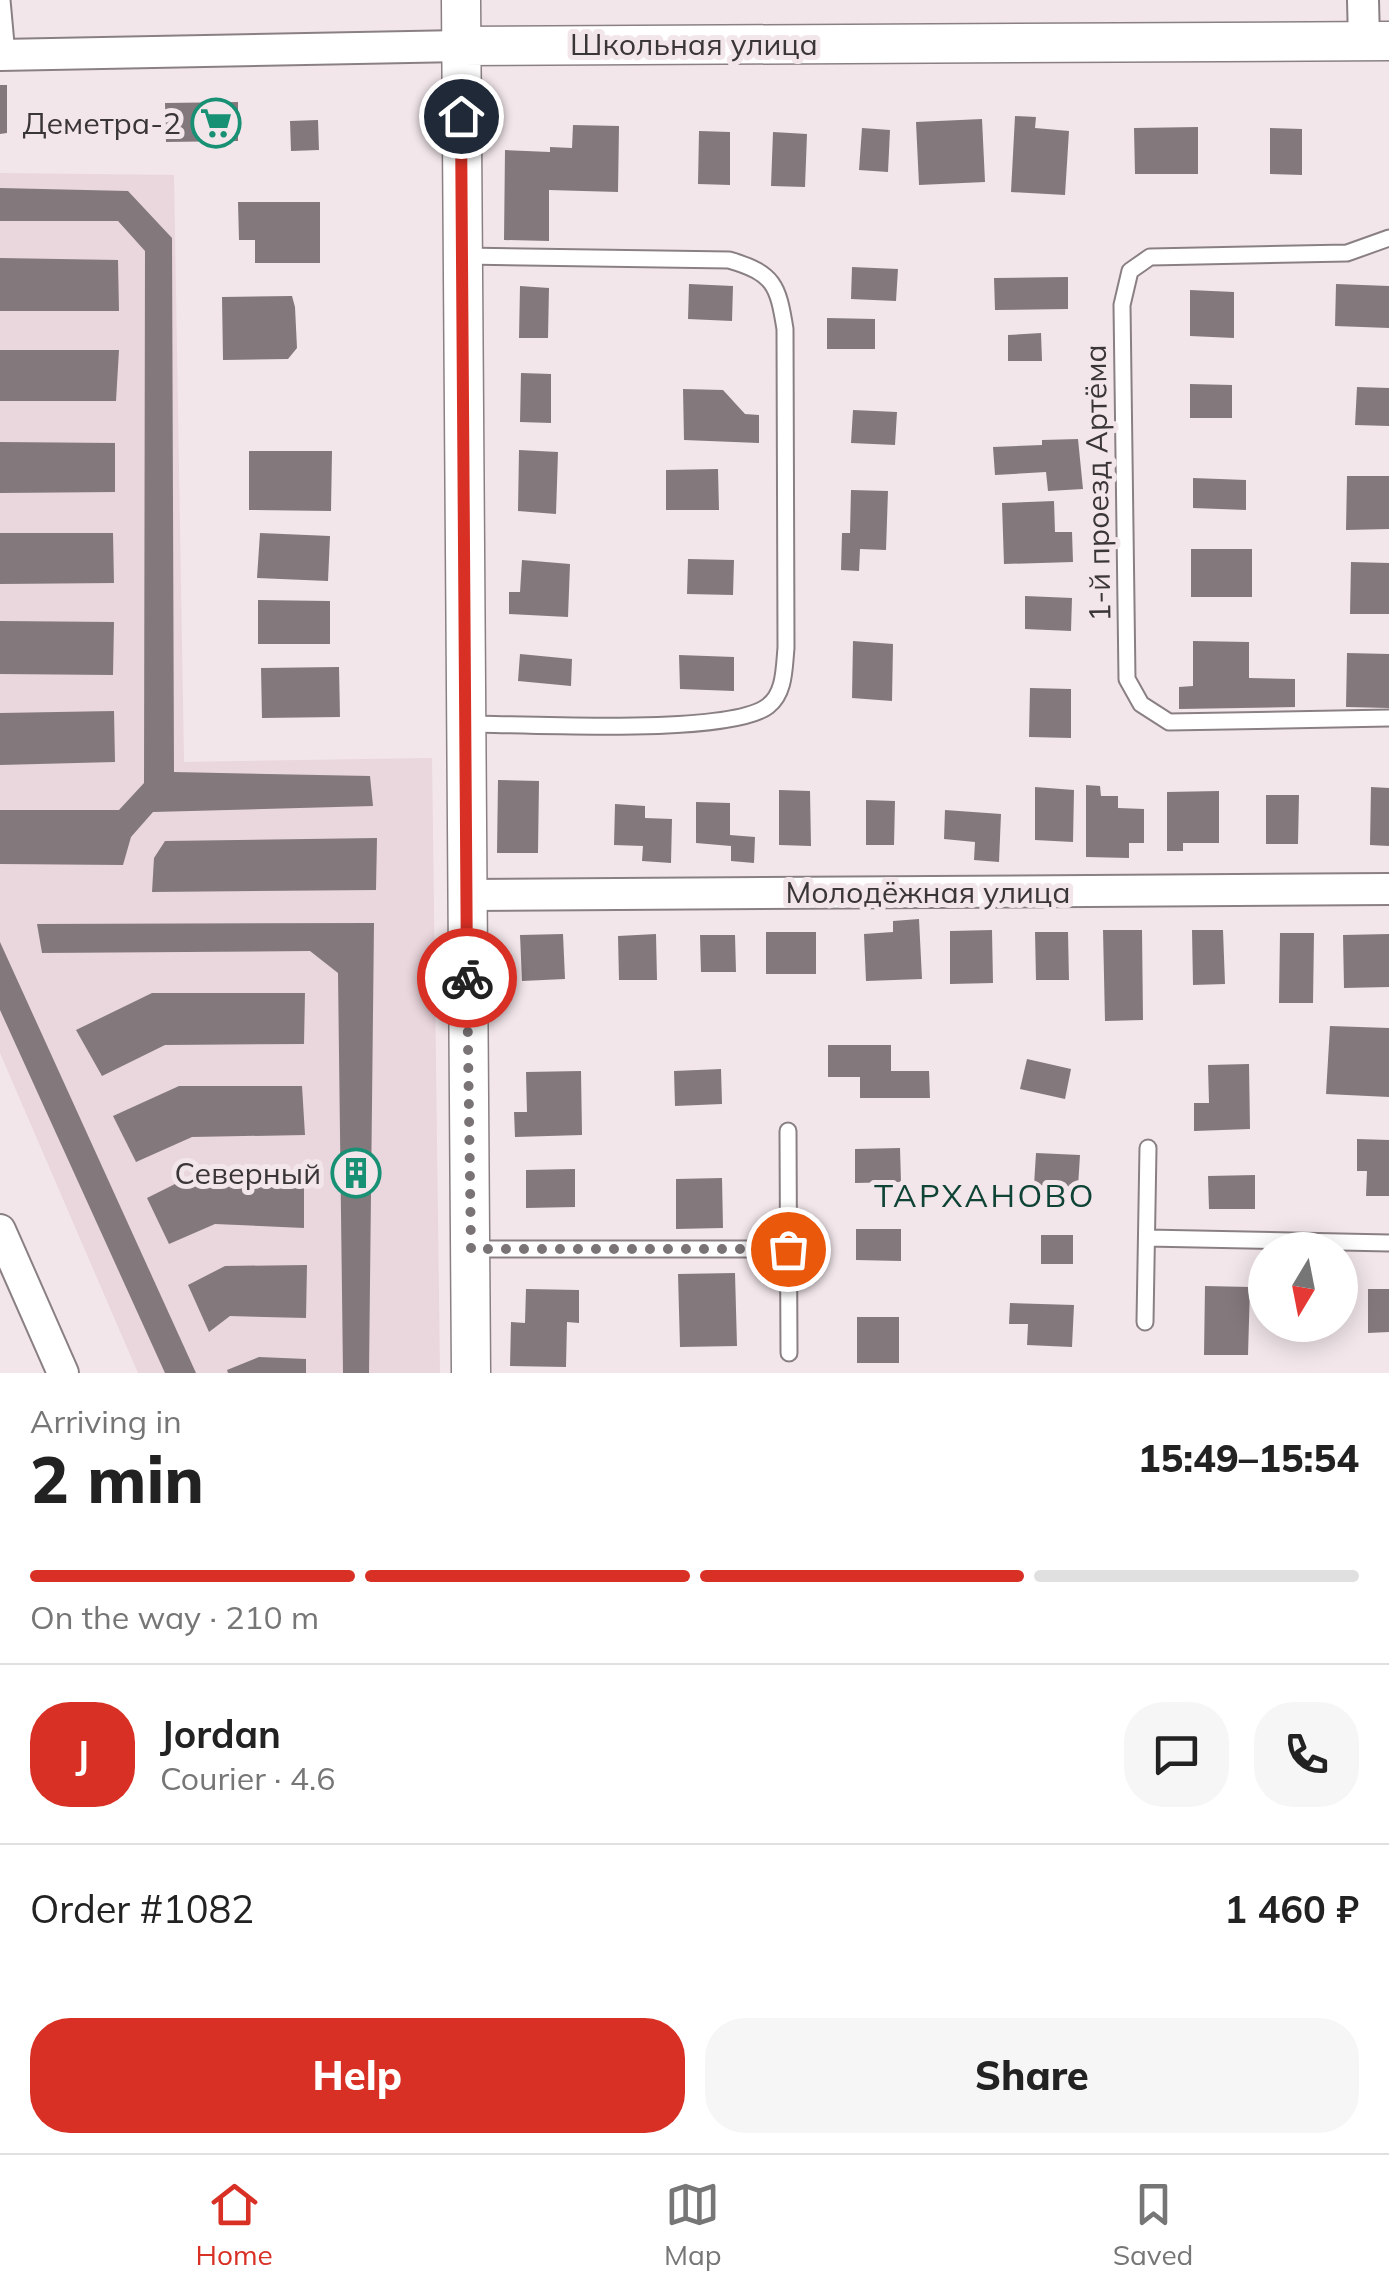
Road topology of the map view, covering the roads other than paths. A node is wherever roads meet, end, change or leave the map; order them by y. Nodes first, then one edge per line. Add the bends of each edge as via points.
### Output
1 (2, 0) edge
2 (460, 0) edge
3 (1363, 0) edge
4 (1377, 41) edge
5 (460, 46) junction
6 (4, 55) edge
7 (1389, 238) edge
8 (462, 256) junction
9 (1389, 718) edge
10 (466, 724) junction
11 (1389, 889) edge
12 (467, 895) junction
13 (788, 1131) dead end
14 (1148, 1148) dead end
15 (0, 1230) edge
16 (1146, 1238) junction
17 (1389, 1243) edge
18 (471, 1249) junction
19 (788, 1249) junction
20 (1146, 1322) dead end
21 (789, 1353) dead end
22 (63, 1373) edge
23 (472, 1373) edge

1 - 6 lane
2 - 5 street
3 - 4 street
4 - 5 street, Школьная улица
5 - 6 street, Школьная улица
5 - 8 street
7 - 9 lane, 1-й проезд Артёма via 1347,253 1150,257 1130,271 1122,305 1127,679 1141,704 1169,722
8 - 10 street
8 - 10 lane via 729,260 759,269 779,291 785,329 786,648 782,684 770,705 746,717 698,725
10 - 12 street
11 - 12 street, Молодёжная улица
12 - 18 street
13 - 19 lane
14 - 16 lane
15 - 22 street
16 - 17 lane
16 - 20 lane
18 - 19 lane
18 - 23 street
19 - 21 lane

